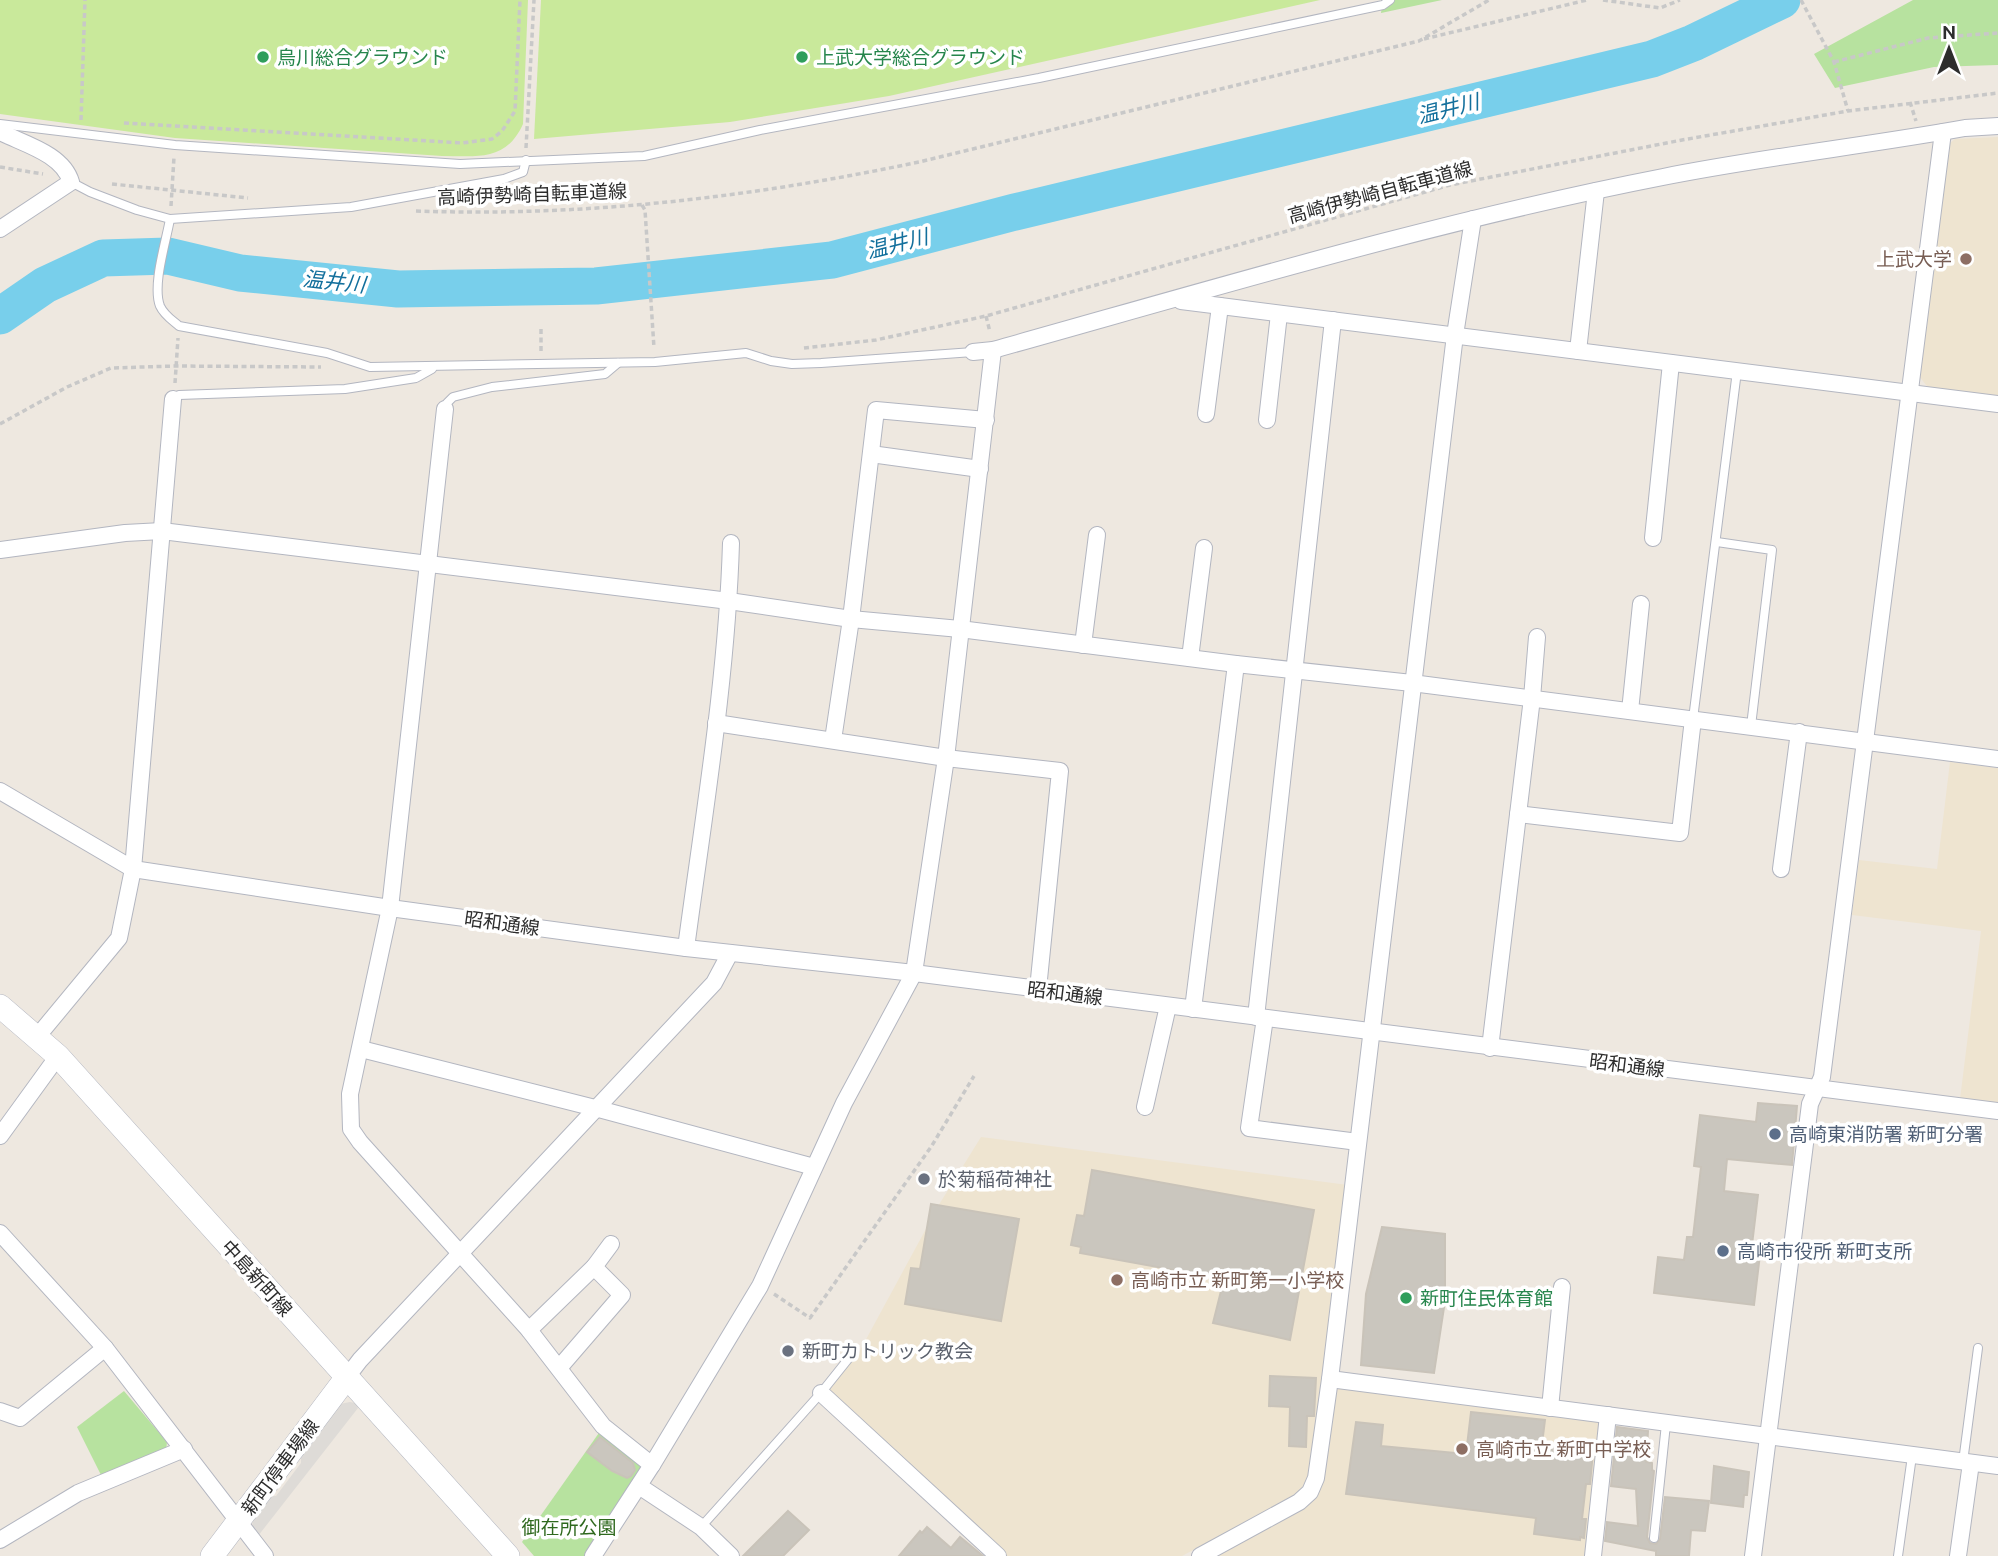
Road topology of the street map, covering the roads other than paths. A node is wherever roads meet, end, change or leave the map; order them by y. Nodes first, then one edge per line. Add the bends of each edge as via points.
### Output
1 (1390, 0) edge
2 (0, 124) edge
3 (1998, 126) edge
4 (0, 132) edge
5 (1943, 132) junction
6 (526, 160) junction
7 (71, 182) junction
8 (1596, 191) junction
9 (1473, 219) junction
10 (4, 222) edge
11 (169, 223) junction
12 (1171, 300) junction
13 (1220, 306) junction
14 (1279, 314) junction
15 (1332, 320) junction
16 (1455, 335) junction
17 (993, 345) junction
18 (1578, 351) junction
19 (973, 352) joint
20 (618, 363) junction
21 (1671, 363) junction
22 (434, 368) junction
23 (1737, 371) junction
24 (1910, 393) junction
25 (173, 399) joint
26 (1998, 404) edge
27 (445, 409) joint
28 (1206, 414) dead end
29 (986, 420) junction
30 (1268, 420) dead end
31 (871, 454) junction
32 (980, 469) junction
33 (162, 531) junction
34 (1097, 535) dead end
35 (1653, 538) dead end
36 (1717, 542) junction
37 (731, 543) dead end
38 (1203, 548) dead end
39 (0, 551) edge
40 (427, 563) junction
41 (729, 601) junction
42 (1641, 604) dead end
43 (851, 619) junction
44 (960, 629) junction
45 (1537, 637) dead end
46 (1083, 645) junction
47 (1190, 658) junction
48 (1236, 664) junction
49 (1294, 671) junction
50 (1412, 683) junction
51 (1532, 698) junction
52 (1630, 711) junction
53 (1693, 719) junction
54 (716, 723) junction
55 (1751, 726) junction
56 (1799, 732) junction
57 (833, 740) junction
58 (1866, 741) junction
59 (946, 758) junction
60 (1998, 759) edge
61 (0, 791) edge
62 (1518, 814) junction
63 (133, 869) junction
64 (1781, 869) dead end
65 (390, 908) junction
66 (686, 948) junction
67 (730, 953) junction
68 (914, 973) junction
69 (1038, 989) junction
70 (0, 1006) edge
71 (1168, 1006) junction
72 (1193, 1009) junction
73 (1261, 1017) junction
74 (1371, 1032) junction
75 (37, 1037) junction
76 (1490, 1048) junction
77 (361, 1049) junction
78 (58, 1056) junction
79 (1815, 1088) junction
80 (1145, 1107) dead end
81 (595, 1108) junction
82 (1998, 1111) edge
83 (0, 1136) edge
84 (1358, 1142) junction
85 (814, 1167) junction
86 (0, 1233) edge
87 (611, 1244) dead end
88 (460, 1253) junction
89 (594, 1268) junction
90 (1562, 1287) dead end
91 (529, 1330) junction
92 (105, 1348) junction
93 (1978, 1348) dead end
94 (853, 1353) dead end
95 (559, 1368) junction
96 (347, 1377) junction
97 (1330, 1379) junction
98 (821, 1393) junction
99 (1550, 1408) junction
100 (0, 1411) edge
101 (1608, 1415) junction
102 (1667, 1424) junction
103 (1768, 1437) junction
104 (184, 1449) junction
105 (1912, 1456) junction
106 (1967, 1462) junction
107 (652, 1465) junction
108 (1998, 1466) edge
109 (639, 1486) junction
110 (240, 1521) junction
111 (701, 1527) junction
112 (1654, 1538) dead end
113 (0, 1540) edge
114 (212, 1556) edge
115 (265, 1556) edge
116 (508, 1556) edge
117 (593, 1556) edge
118 (731, 1556) edge
119 (998, 1556) edge
120 (1200, 1556) edge
121 (1593, 1556) edge
122 (1754, 1556) edge
123 (1898, 1556) edge
124 (1958, 1556) edge

1 - 6 lane via 1052,75 644,156
2 - 6 lane via 175,145 460,164
3 - 5 street
4 - 7 street via 57,160
5 - 8 street
5 - 24 street
6 - 11 lane via 523,172 504,179 351,207
7 - 10 street
7 - 11 lane
8 - 9 street
8 - 18 street
9 - 12 street
9 - 16 street
11 - 22 lane via 158,284 160,305 179,326 327,352 370,367
12 - 13 street
12 - 17 street
13 - 14 street
13 - 28 street
14 - 15 street
14 - 30 street
15 - 16 street
15 - 49 street
16 - 18 street
16 - 50 street
17 - 19 street
17 - 29 street
18 - 21 street
19 - 20 lane via 860,362 792,364 746,353
20 - 22 lane
20 - 27 lane via 605,374 492,387 453,397
21 - 23 street
21 - 35 street
22 - 25 lane via 416,378 345,389 179,395
23 - 24 street
23 - 36 lane
24 - 26 street
24 - 58 street
25 - 33 street
27 - 40 street
29 - 31 street via 876,410
29 - 32 street
31 - 32 street
31 - 43 street
32 - 44 street
33 - 39 street
33 - 40 street
33 - 63 street
34 - 46 street
36 - 53 lane
36 - 55 lane via 1772,551
37 - 41 street
38 - 47 street
40 - 41 street
40 - 65 street
41 - 43 street
41 - 54 street
42 - 52 street
43 - 44 street
43 - 57 street
44 - 46 street
44 - 59 street
45 - 51 street
46 - 47 street
47 - 48 street
48 - 49 street
48 - 72 street
49 - 50 street
49 - 73 street
50 - 51 street
50 - 74 street
51 - 52 street
51 - 62 street
52 - 53 street
53 - 55 street
53 - 62 street via 1680,833
54 - 57 street
54 - 66 street
55 - 56 street
56 - 58 street
56 - 64 street
57 - 59 street
58 - 60 street
58 - 79 street via 1822,1077
59 - 68 street
59 - 69 street via 1060,771
61 - 63 street
62 - 76 street
63 - 65 street, 昭和通線
63 - 75 street via 119,938
65 - 66 street, 昭和通線
65 - 77 street
66 - 67 street, 昭和通線
67 - 68 street, 昭和通線
67 - 81 street via 714,983
68 - 69 street, 昭和通線
68 - 85 street
69 - 71 street, 昭和通線
70 - 75 main road, 中島新町線
71 - 72 street, 昭和通線
71 - 80 street
72 - 73 street, 昭和通線
73 - 74 street, 昭和通線
73 - 84 street via 1249,1128
74 - 76 street, 昭和通線
74 - 84 street
75 - 78 main road, 中島新町線
76 - 79 street, 昭和通線
77 - 81 street
77 - 88 street via 350,1094 351,1129
78 - 83 street
78 - 96 main road, 中島新町線
79 - 82 street, 昭和通線
79 - 103 street
81 - 85 street
81 - 88 street
84 - 97 street
85 - 107 street via 760,1286
86 - 92 street
87 - 89 street
88 - 91 street
88 - 96 street
89 - 91 street
89 - 95 street via 622,1295
90 - 99 street
91 - 95 street
92 - 100 street via 20,1418
92 - 104 street
93 - 106 lane
94 - 98 lane
95 - 107 street via 603,1426
96 - 110 main road, 新町停車場線
96 - 116 main road, 中島新町線
97 - 99 street
97 - 120 street via 1311,1492
98 - 111 lane
98 - 119 street
99 - 101 street
101 - 102 street
101 - 121 street
102 - 103 street
102 - 112 lane
103 - 105 street
103 - 122 street
104 - 110 street
104 - 113 street via 78,1493
105 - 106 street
105 - 123 lane
106 - 108 street
106 - 124 street
107 - 109 street
109 - 111 street
109 - 117 street
110 - 114 main road, 新町停車場線
110 - 115 street
111 - 118 street

